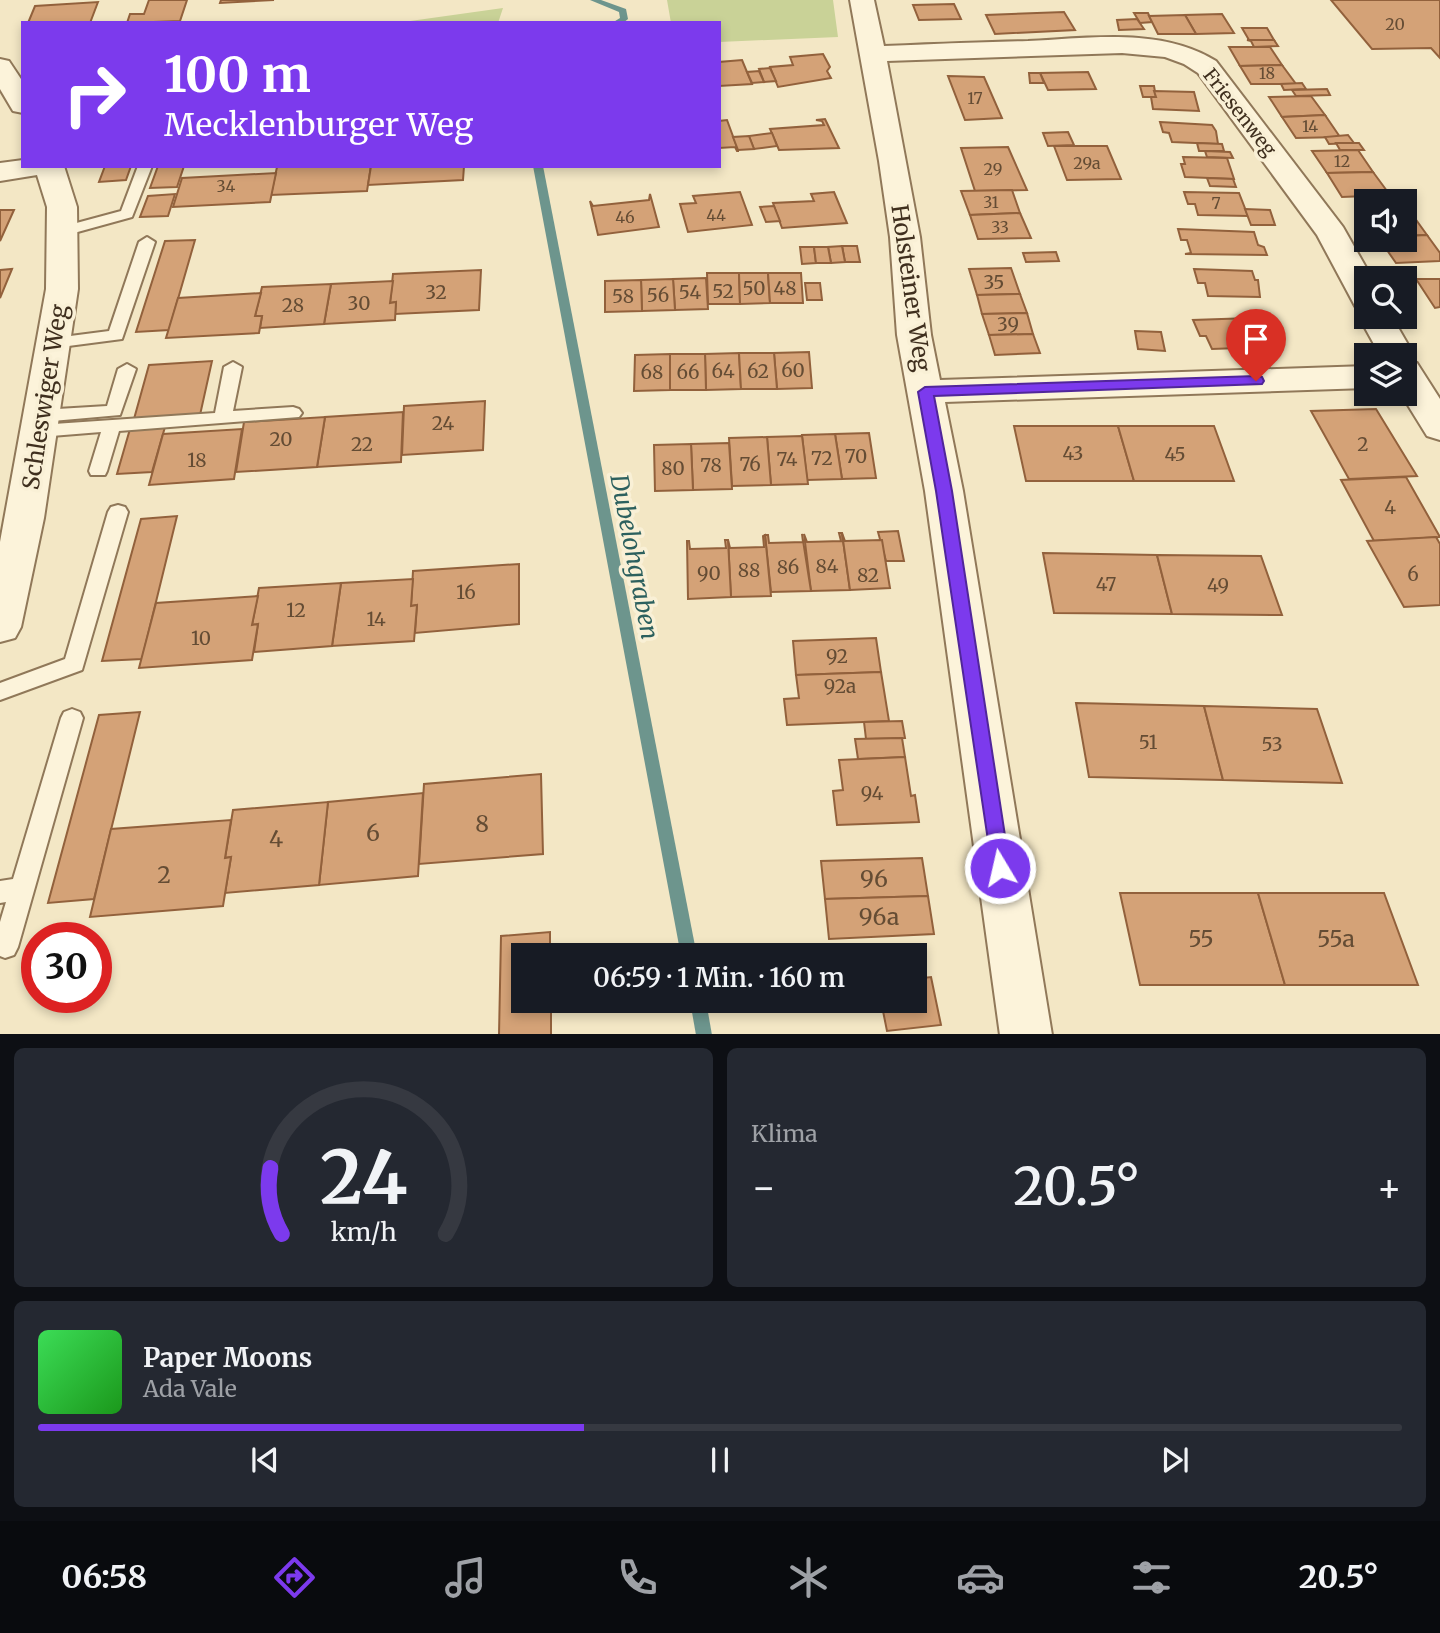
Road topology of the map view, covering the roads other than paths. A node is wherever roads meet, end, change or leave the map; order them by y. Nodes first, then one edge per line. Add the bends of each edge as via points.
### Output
1 (862, 0) edge
2 (872, 54) junction
3 (25, 168) edge
4 (50, 168) edge
5 (144, 168) edge
6 (0, 172) edge
7 (63, 231) junction
8 (147, 242) dead end
9 (1354, 275) edge
10 (52, 343) junction
11 (233, 367) dead end
12 (127, 369) dead end
13 (1354, 377) edge
14 (1417, 382) edge
15 (925, 392) junction
16 (293, 413) dead end
17 (223, 418) junction
18 (40, 424) junction
19 (112, 426) junction
20 (1440, 428) edge
21 (98, 471) dead end
22 (118, 512) dead end
23 (0, 626) edge
24 (0, 692) edge
25 (72, 718) dead end
26 (11, 890) edge
27 (5, 947) dead end
28 (1026, 1034) edge

1 - 2 street, Holsteiner Weg
2 - 9 street, Friesenweg via 1122,45 1169,50 1193,58 1207,67 1332,234
2 - 15 street, Holsteiner Weg via 905,236 914,335
3 - 6 street
4 - 7 street, Schleswiger Weg via 62,208
5 - 7 lane via 127,214
7 - 10 street, Schleswiger Weg via 62,289
8 - 10 lane via 116,335
10 - 18 street, Schleswiger Weg
11 - 17 lane
12 - 18 lane via 114,411
13 - 15 street
14 - 20 street
15 - 28 street, Holsteiner Weg
16 - 17 lane
17 - 19 lane
18 - 19 lane
18 - 23 street, Schleswiger Weg via 25,519
19 - 21 lane
22 - 24 lane via 74,664
25 - 26 lane
26 - 27 lane

